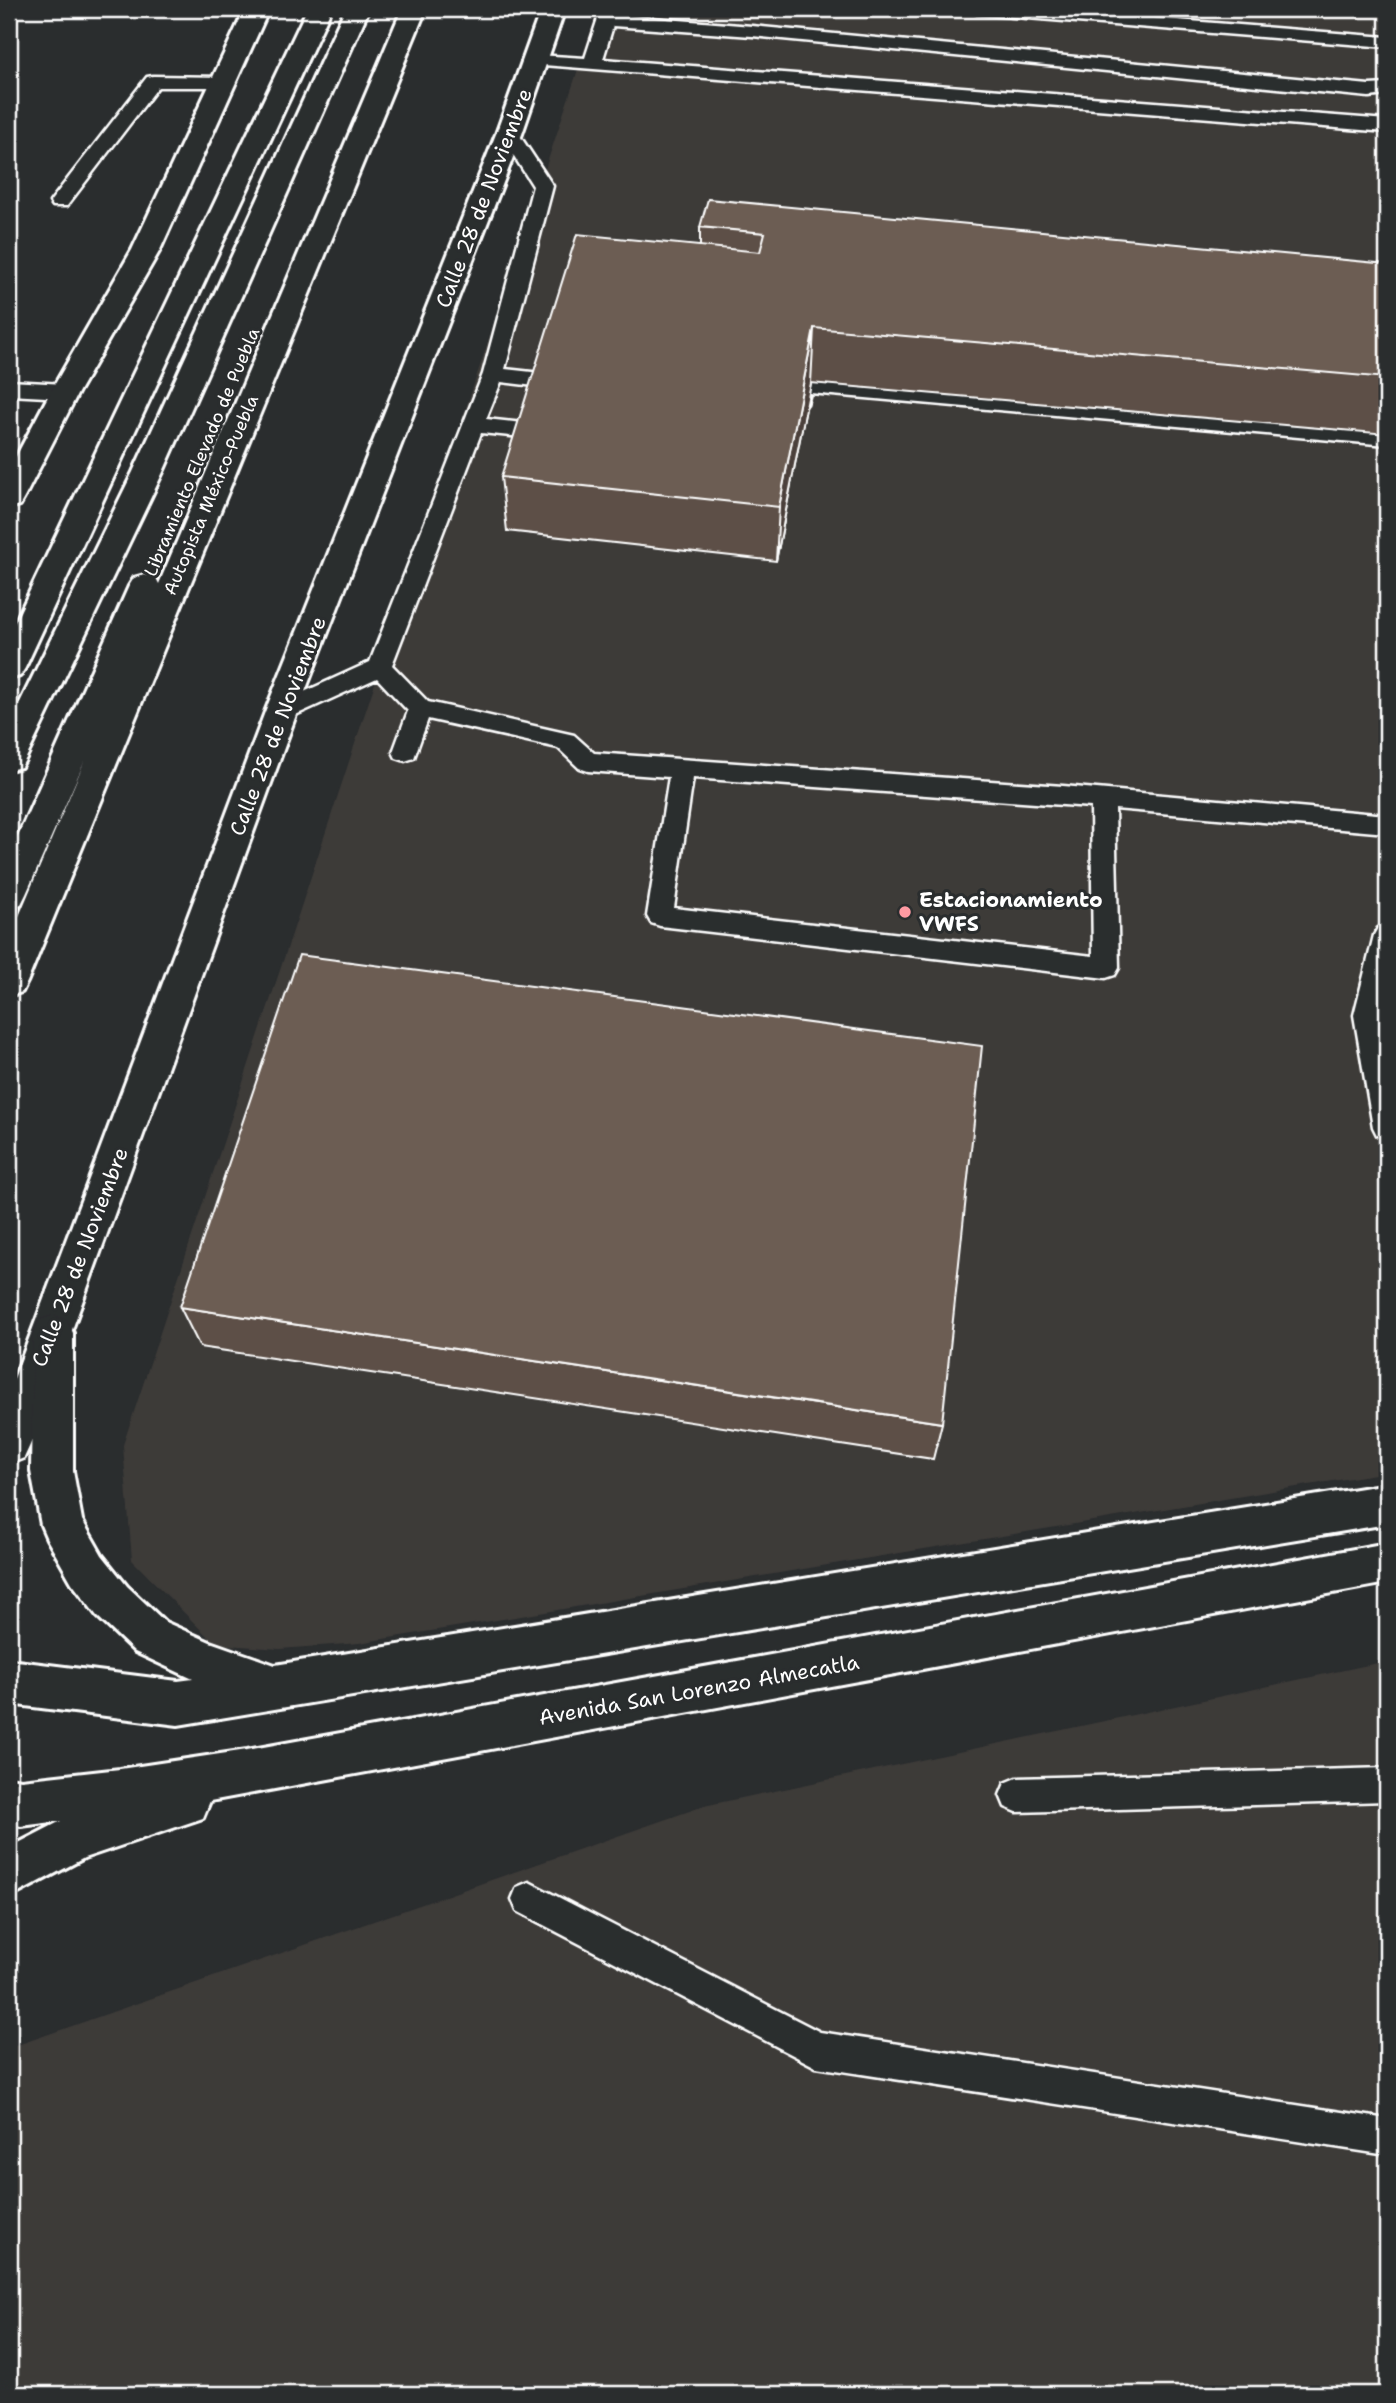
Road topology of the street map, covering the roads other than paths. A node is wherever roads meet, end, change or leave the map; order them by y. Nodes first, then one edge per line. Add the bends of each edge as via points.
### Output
1 (257, 9) edge
2 (319, 9) edge
3 (357, 9) edge
4 (391, 9) edge
5 (414, 9) edge
6 (553, 9) edge
7 (977, 9) edge
8 (608, 14) edge
9 (1387, 42) edge
10 (537, 60) junction
11 (592, 64) junction
12 (222, 82) junction
13 (1387, 90) edge
14 (1387, 126) edge
15 (509, 135) junction
16 (60, 202) dead end
17 (493, 374) junction
18 (585, 385) edge
19 (9, 388) edge
20 (65, 391) junction
21 (475, 425) junction
22 (769, 426) edge
23 (570, 434) edge
24 (1387, 438) edge
25 (9, 498) edge
26 (380, 667) junction
27 (9, 668) edge
28 (420, 709) junction
29 (281, 712) junction
30 (405, 752) dead end
31 (9, 758) edge
32 (682, 769) junction
33 (1103, 799) junction
34 (1387, 824) edge
35 (9, 894) edge
36 (1387, 935) edge
37 (9, 982) edge
38 (1387, 1127) edge
39 (53, 1333) junction
40 (9, 1445) edge
41 (1387, 1504) edge
42 (1387, 1563) edge
43 (9, 1682) edge
44 (275, 1687) junction
45 (247, 1773) junction
46 (1387, 1784) edge
47 (1017, 1795) dead end
48 (9, 1801) edge
49 (9, 1875) edge
50 (529, 1899) dead end
51 (1387, 2137) edge

1 - 12 main road
2 - 27 main road
3 - 31 main road, Libramiento Elevado de Puebla via 148,472
4 - 35 main road, Libramiento Elevado de Puebla
5 - 37 main road, Autopista México-Puebla
6 - 10 main road, Calle 28 de Noviembre
7 - 9 lane
8 - 11 lane
8 - 13 lane
10 - 11 lane
10 - 15 main road, Calle 28 de Noviembre
11 - 14 lane
12 - 16 lane via 153,81
12 - 20 main road via 146,250
15 - 17 lane via 543,186
15 - 29 main road, Calle 28 de Noviembre
17 - 18 lane
17 - 21 lane
19 - 20 lane
20 - 25 main road
21 - 23 lane
21 - 26 lane
22 - 24 lane via 779,425 796,404 802,386
26 - 28 lane
26 - 29 lane
28 - 30 lane
28 - 32 lane via 566,741 588,762
29 - 39 main road, Calle 28 de Noviembre
32 - 33 lane
32 - 33 lane via 660,916 1106,968
33 - 34 lane
36 - 38 lane via 1367,1015
39 - 40 main road, Calle 28 de Noviembre
39 - 44 main road via 52,1471 62,1525 88,1569 112,1601 150,1637
41 - 44 main road
42 - 45 main road, Avenida San Lorenzo Almecatla
43 - 44 main road via 178,1703
45 - 48 main road, Avenida San Lorenzo Almecatla via 120,1792
45 - 49 main road via 189,1801 71,1840
46 - 47 lane
50 - 51 lane via 816,2049

